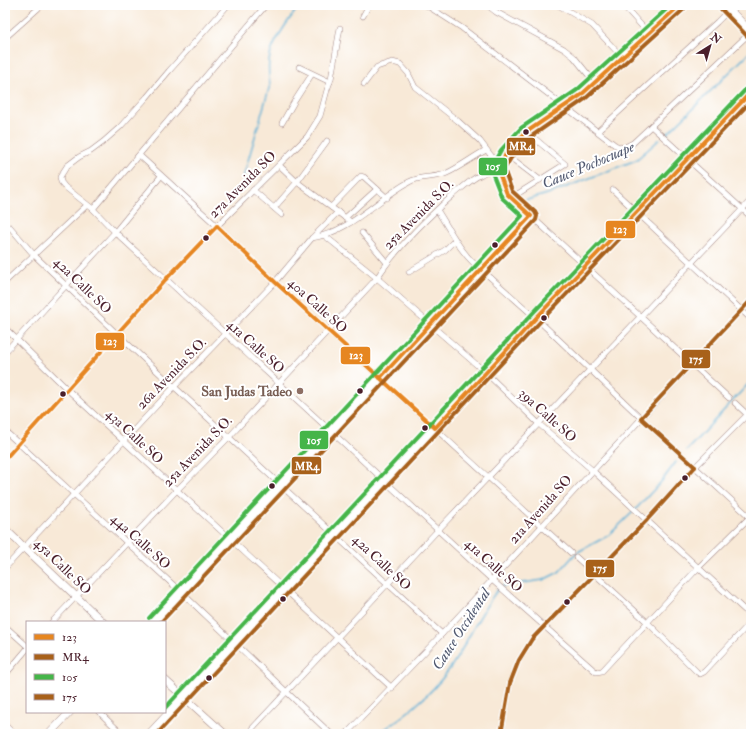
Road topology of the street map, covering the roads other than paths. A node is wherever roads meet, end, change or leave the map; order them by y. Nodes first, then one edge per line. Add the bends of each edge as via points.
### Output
1 (42, 5) edge
2 (266, 5) edge
3 (369, 5) edge
4 (426, 5) edge
5 (487, 5) edge
6 (558, 5) edge
7 (623, 5) edge
8 (225, 6) edge
9 (729, 6) edge
10 (676, 7) edge
11 (363, 16) dead end
12 (340, 28) dead end
13 (751, 32) edge
14 (649, 34) junction
15 (5, 38) edge
16 (622, 57) junction
17 (299, 67) dead end
18 (312, 74) junction
19 (330, 82) junction
20 (595, 83) junction
21 (364, 84) dead end
22 (751, 92) edge
23 (748, 101) edge
24 (564, 105) junction
25 (282, 123) dead end
26 (651, 126) junction
27 (598, 131) junction
28 (527, 132) junction
29 (327, 141) dead end
30 (486, 150) junction
31 (506, 154) junction
32 (139, 156) junction
33 (688, 159) junction
34 (279, 165) junction
35 (499, 166) junction
36 (161, 176) junction
37 (540, 180) junction
38 (297, 182) junction
39 (377, 189) junction
40 (253, 190) junction
41 (613, 190) dead end
42 (386, 198) junction
43 (511, 198) junction
44 (751, 200) edge
45 (88, 205) junction
46 (331, 207) junction
47 (274, 208) junction
48 (93, 209) junction
49 (742, 209) junction
50 (437, 210) junction
51 (338, 212) junction
52 (636, 212) junction
53 (282, 215) dead end
54 (531, 216) junction
55 (751, 217) edge
56 (345, 218) junction
57 (351, 222) junction
58 (217, 226) junction
59 (10, 227) dead end
60 (115, 232) junction
61 (362, 233) dead end
62 (325, 236) junction
63 (312, 238) junction
64 (455, 240) junction
65 (34, 255) junction
66 (691, 262) junction
67 (387, 263) junction
68 (585, 267) junction
69 (482, 270) junction
70 (409, 272) dead end
71 (377, 278) junction
72 (166, 279) junction
73 (5, 282) edge
74 (275, 282) junction
75 (67, 285) junction
76 (751, 300) edge
77 (741, 309) junction
78 (640, 316) junction
79 (536, 318) junction
80 (751, 318) edge
81 (431, 324) junction
82 (5, 328) edge
83 (328, 330) junction
84 (117, 334) junction
85 (225, 334) junction
86 (17, 340) junction
87 (5, 352) edge
88 (692, 363) junction
89 (590, 370) junction
90 (485, 372) junction
91 (380, 378) junction
92 (279, 383) junction
93 (174, 387) junction
94 (68, 390) junction
95 (729, 398) dead end
96 (735, 403) dead end
97 (750, 415) edge
98 (641, 418) junction
99 (539, 424) junction
100 (435, 428) junction
101 (5, 431) edge
102 (330, 431) junction
103 (229, 437) junction
104 (123, 441) junction
105 (19, 445) junction
106 (5, 459) edge
107 (695, 467) junction
108 (592, 470) junction
109 (488, 478) junction
110 (384, 481) junction
111 (280, 485) junction
112 (176, 491) junction
113 (74, 495) junction
114 (751, 517) edge
115 (647, 520) junction
116 (542, 526) junction
117 (5, 529) edge
118 (438, 530) junction
119 (335, 535) junction
120 (230, 539) junction
121 (127, 544) junction
122 (25, 547) junction
123 (571, 553) dead end
124 (576, 557) dead end
125 (5, 568) edge
126 (698, 568) junction
127 (594, 574) junction
128 (492, 580) junction
129 (388, 583) junction
130 (285, 589) junction
131 (181, 592) junction
132 (76, 596) junction
133 (751, 616) edge
134 (53, 621) edge
135 (102, 621) edge
136 (154, 621) edge
137 (647, 622) junction
138 (751, 622) edge
139 (5, 626) edge
140 (544, 626) junction
141 (442, 634) junction
142 (338, 637) junction
143 (235, 643) junction
144 (26, 647) edge
145 (26, 649) edge
146 (5, 675) edge
147 (166, 681) edge
148 (392, 688) junction
149 (286, 692) junction
150 (184, 697) junction
151 (69, 713) edge
152 (100, 713) edge
153 (5, 726) edge
154 (14, 734) edge
155 (49, 734) edge
156 (122, 734) edge
157 (149, 734) edge
158 (225, 734) edge
159 (247, 734) edge
160 (331, 734) edge
161 (346, 734) edge
162 (501, 734) edge

1 - 15 street
2 - 32 street
3 - 11 street
4 - 24 street via 449,19
5 - 20 street via 564,49
6 - 16 street via 592,25
7 - 14 street
8 - 45 street, 41a Calle SO via 120,127 91,151 67,166 60,177 61,182
9 - 13 street
9 - 27 street via 717,22
10 - 14 street
12 - 19 street, 27a Avenida SO
13 - 26 street
14 - 16 street
16 - 20 street
17 - 18 street
18 - 19 street
18 - 25 street
19 - 34 street, 27a Avenida SO via 320,116 307,137
20 - 24 street
21 - 30 street via 377,66 392,62 400,64 415,87 458,121
22 - 23 street
23 - 33 street
24 - 27 street
24 - 28 street
26 - 27 street via 633,143 623,148 615,145
26 - 33 street
28 - 31 street
28 - 37 street via 565,164
29 - 38 street
30 - 35 street
30 - 42 street via 447,173 420,177 408,182
31 - 35 street
31 - 37 street
32 - 36 street, 40a Calle SO
32 - 48 street
33 - 49 street
33 - 52 street
34 - 38 street
34 - 40 street, 27a Avenida SO
35 - 43 street via 499,173
35 - 50 street, 25a Avenida S.O. via 465,185
36 - 58 street, 40a Calle SO
36 - 60 street
37 - 43 street
38 - 46 street
38 - 47 street
39 - 42 street
39 - 46 street via 361,176
39 - 56 street
40 - 47 street
40 - 58 street, 27a Avenida SO
41 - 52 street
42 - 57 street
43 - 54 street
44 - 49 street
45 - 48 street, 41a Calle SO
45 - 65 street
46 - 51 street
47 - 53 street
48 - 60 street, 41a Calle SO
49 - 55 street
49 - 66 street
50 - 64 street
50 - 67 street, 25a Avenida S.O.
51 - 56 street
51 - 63 street, 26a Avenida S.O.
52 - 66 street
52 - 68 street
54 - 68 street
54 - 69 street
56 - 57 street
57 - 62 street
58 - 72 street, 27a Avenida SO
58 - 74 street, 40a Calle SO
59 - 65 street, 42a Calle SO
60 - 72 street, 41a Calle SO
60 - 75 street
61 - 67 street
62 - 63 street
62 - 71 street, 39a Calle SO
63 - 74 street, 26a Avenida S.O.
64 - 69 street via 473,263
64 - 70 street via 445,250
65 - 73 street
65 - 75 street, 42a Calle SO
66 - 77 street
66 - 78 street
67 - 71 street, 25a Avenida S.O.
68 - 78 street
68 - 79 street
69 - 79 street
69 - 81 street
71 - 81 street, 39a Calle SO
71 - 83 street, 25a Avenida S.O.
72 - 84 street, 27a Avenida SO
72 - 85 street, 41a Calle SO
74 - 83 street, 40a Calle SO
74 - 85 street, 26a Avenida S.O.
75 - 84 street, 42a Calle SO
75 - 86 street
76 - 77 street, 21a Avenida SO
77 - 80 street
77 - 88 street, 21a Avenida SO
78 - 88 street
78 - 89 street
79 - 89 street
79 - 90 street
81 - 90 street, 39a Calle SO
81 - 91 street
82 - 86 street, 43a Calle SO
83 - 91 street, 40a Calle SO
83 - 92 street, 25a Avenida S.O.
84 - 93 street, 42a Calle SO
84 - 94 street, 27a Avenida SO
85 - 92 street, 41a Calle SO
85 - 93 street, 26a Avenida S.O.
86 - 87 street
86 - 94 street, 43a Calle SO
88 - 95 street
88 - 98 street, 21a Avenida SO
89 - 98 street
89 - 99 street
90 - 99 street, 39a Calle SO
90 - 100 street
91 - 100 street, 40a Calle SO
91 - 102 street
92 - 102 street, 41a Calle SO
92 - 103 street, 25a Avenida S.O.
93 - 103 street, 42a Calle SO
93 - 104 street, 26a Avenida S.O.
94 - 104 street, 43a Calle SO
94 - 105 street, 27a Avenida SO
96 - 97 street
97 - 107 street
98 - 107 street
98 - 108 street, 21a Avenida SO
99 - 108 street, 39a Calle SO
99 - 109 street
100 - 109 street, 40a Calle SO
100 - 110 street
101 - 105 street, 44a Calle SO
102 - 110 street, 41a Calle SO
102 - 111 street
103 - 111 street, 42a Calle SO
103 - 112 street, 25a Avenida S.O.
104 - 112 street, 43a Calle SO
104 - 113 street, 26a Avenida S.O.
105 - 106 street, 27a Avenida SO
105 - 113 street, 44a Calle SO
107 - 114 street
107 - 115 street
108 - 115 street, 39a Calle SO
108 - 116 street, 21a Avenida SO
109 - 116 street, 40a Calle SO
109 - 118 street
110 - 118 street, 41a Calle SO
110 - 119 street
111 - 119 street, 42a Calle SO
111 - 120 street
112 - 120 street, 43a Calle SO
112 - 121 street, 25a Avenida S.O.
113 - 121 street, 44a Calle SO
113 - 122 street, 26a Avenida S.O.
114 - 126 street
115 - 126 street, 39a Calle SO
115 - 127 street
116 - 123 street, 40a Calle SO
116 - 128 street, 21a Avenida SO
117 - 122 street, 45a Calle SO
118 - 128 street, 41a Calle SO
118 - 129 street
119 - 129 street, 42a Calle SO
119 - 130 street
120 - 130 street, 43a Calle SO
120 - 131 street
121 - 131 street, 44a Calle SO
121 - 132 street, 25a Avenida S.O.
122 - 125 street, 26a Avenida S.O.
122 - 132 street, 45a Calle SO
124 - 127 street
126 - 133 street, 39a Calle SO
126 - 137 street
127 - 137 street
127 - 140 street
128 - 140 street, 41a Calle SO
128 - 141 street, 21a Avenida SO
129 - 141 street, 42a Calle SO
129 - 142 street
130 - 142 street, 43a Calle SO
130 - 143 street
131 - 136 street
131 - 143 street, 44a Calle SO
132 - 134 street, 25a Avenida S.O.
132 - 135 street, 45a Calle SO
137 - 138 street via 700,674
137 - 140 street, 41a Calle SO via 602,671 596,672
139 - 144 street
140 - 162 street via 519,660 510,683
141 - 148 street, 21a Avenida SO
142 - 148 street, 43a Calle SO
142 - 149 street
143 - 149 street, 44a Calle SO
143 - 150 street
145 - 146 street
147 - 150 street
148 - 161 street, 21a Avenida SO
149 - 159 street
149 - 160 street, 44a Calle SO
150 - 157 street
150 - 158 street
151 - 155 street
152 - 156 street
153 - 154 street

